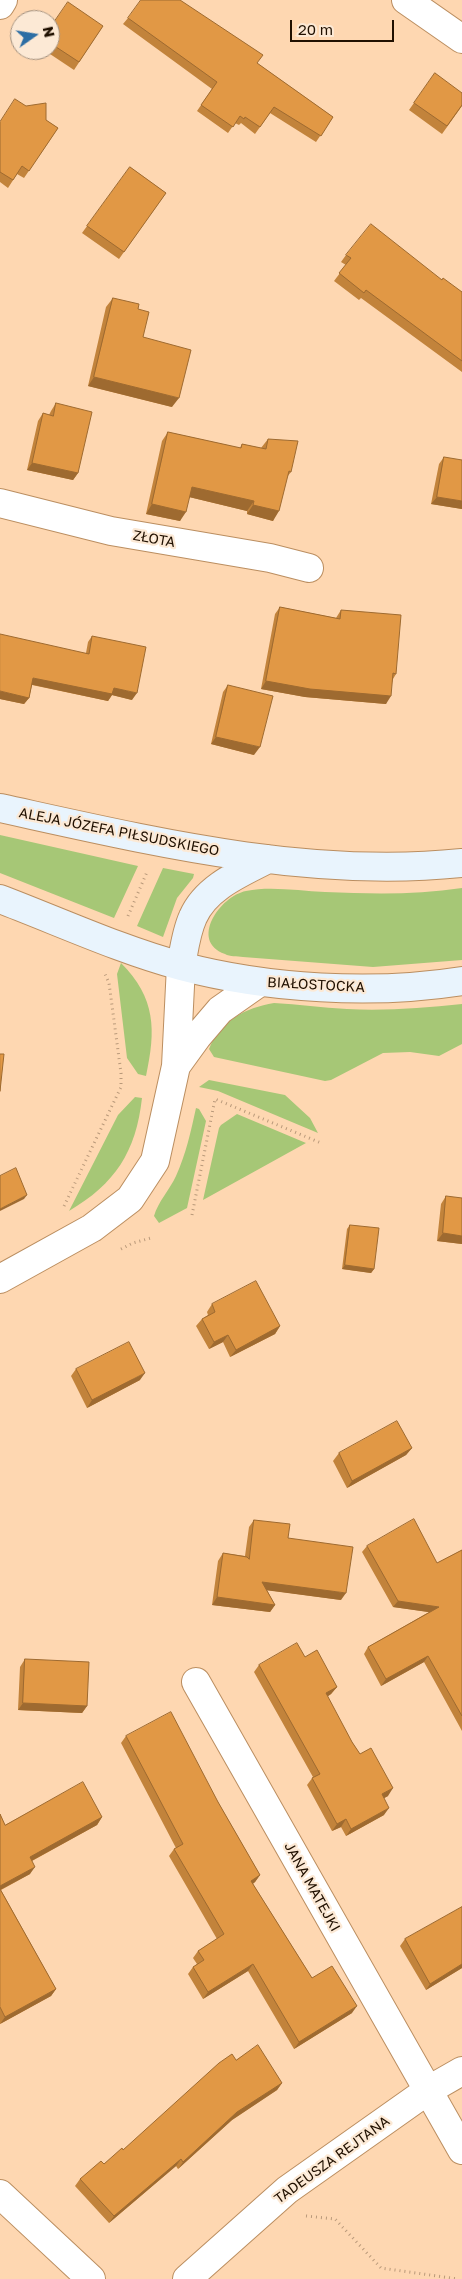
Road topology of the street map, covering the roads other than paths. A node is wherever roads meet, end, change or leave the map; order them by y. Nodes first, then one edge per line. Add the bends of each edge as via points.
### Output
1 (3, 0) edge
2 (406, 0) edge
3 (0, 5) edge
4 (462, 40) edge
5 (0, 503) edge
6 (309, 568) dead end
7 (0, 808) edge
8 (268, 859) junction
9 (462, 862) edge
10 (0, 899) edge
11 (181, 966) junction
12 (462, 981) edge
13 (260, 982) junction
14 (176, 1066) junction
15 (0, 1279) edge
16 (196, 1682) dead end
17 (462, 2071) edge
18 (427, 2091) junction
19 (462, 2150) edge
20 (0, 2194) edge
21 (92, 2279) edge
22 (187, 2279) edge

1 - 3 street
2 - 4 street
5 - 6 street, ZŁOTA via 111,531 270,558
7 - 8 main road, ALEJA JÓZEFA PIŁSUDSKIEGO via 154,842
8 - 9 main road via 331,866
8 - 11 main road via 221,885 199,907 190,924
10 - 11 main road
11 - 13 main road
11 - 14 street, BIAŁOSTOCKA
12 - 13 main road, BIAŁOSTOCKA via 402,988
13 - 14 street, BIAŁOSTOCKA via 220,1010
14 - 15 street, BIAŁOSTOCKA via 155,1161 130,1199 92,1228
16 - 18 street, JANA MATEJKI
17 - 18 street, TADEUSZA REJTANA
18 - 19 street, JANA MATEJKI
18 - 22 street, TADEUSZA REJTANA via 288,2190
20 - 21 street

